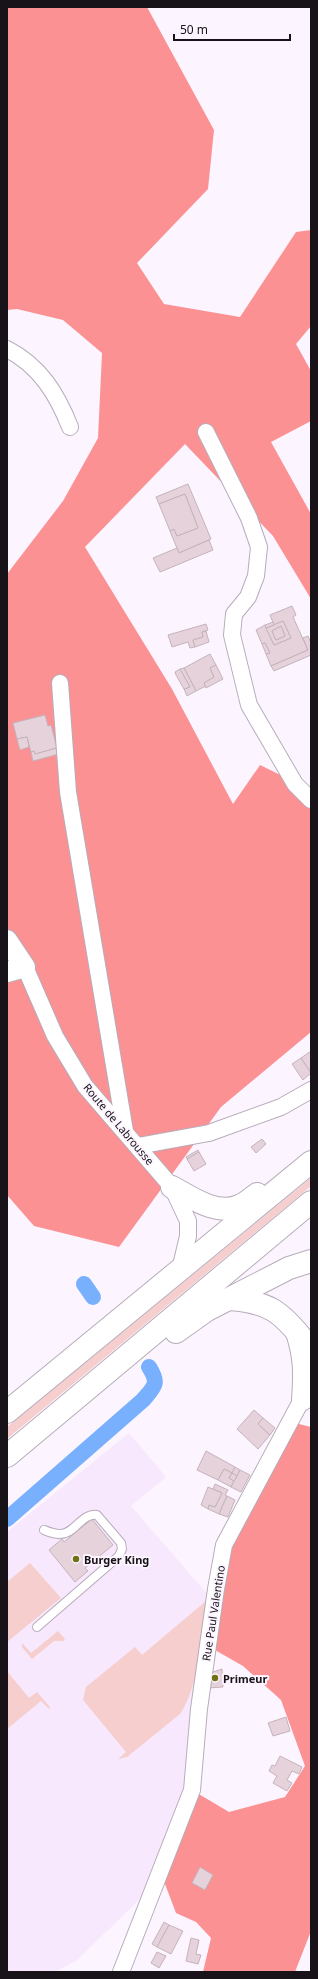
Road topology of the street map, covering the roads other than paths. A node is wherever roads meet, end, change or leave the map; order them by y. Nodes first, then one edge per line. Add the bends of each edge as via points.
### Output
1 (7, 349) edge
2 (70, 428) dead end
3 (206, 432) dead end
4 (60, 683) dead end
5 (311, 800) edge
6 (7, 940) edge
7 (16, 969) edge
8 (311, 1090) edge
9 (125, 1131) junction
10 (138, 1146) junction
11 (306, 1166) edge
12 (172, 1187) junction
13 (311, 1202) edge
14 (311, 1261) edge
15 (180, 1270) junction
16 (230, 1299) junction
17 (304, 1338) edge
18 (307, 1391) edge
19 (7, 1412) edge
20 (62, 1412) junction
21 (7, 1456) edge
22 (44, 1530) dead end
23 (36, 1627) dead end
24 (121, 1972) edge

1 - 2 street via 29,363 45,379 64,411
3 - 5 street via 249,518 259,547 256,576 248,597 234,614 232,635 249,705 295,784
4 - 9 street via 68,792
6 - 7 street, Route de Labrousse
7 - 9 street, Route de Labrousse via 85,1086
8 - 10 street via 281,1107 209,1133
9 - 10 street, Route de Labrousse
10 - 12 street, Route de Labrousse
11 - 12 highway via 263,1189 239,1206 211,1207
11 - 15 highway
12 - 15 street, Route de Labrousse via 188,1221 188,1236
13 - 20 highway
14 - 16 highway via 289,1268
15 - 19 highway
16 - 17 highway via 251,1301 275,1310
16 - 20 highway via 207,1310
17 - 18 highway
18 - 24 street, Rue Paul Valentino via 224,1545 199,1710 192,1790
20 - 21 highway
22 - 23 lane via 64,1534 83,1519 97,1515 121,1543 122,1549 119,1556

